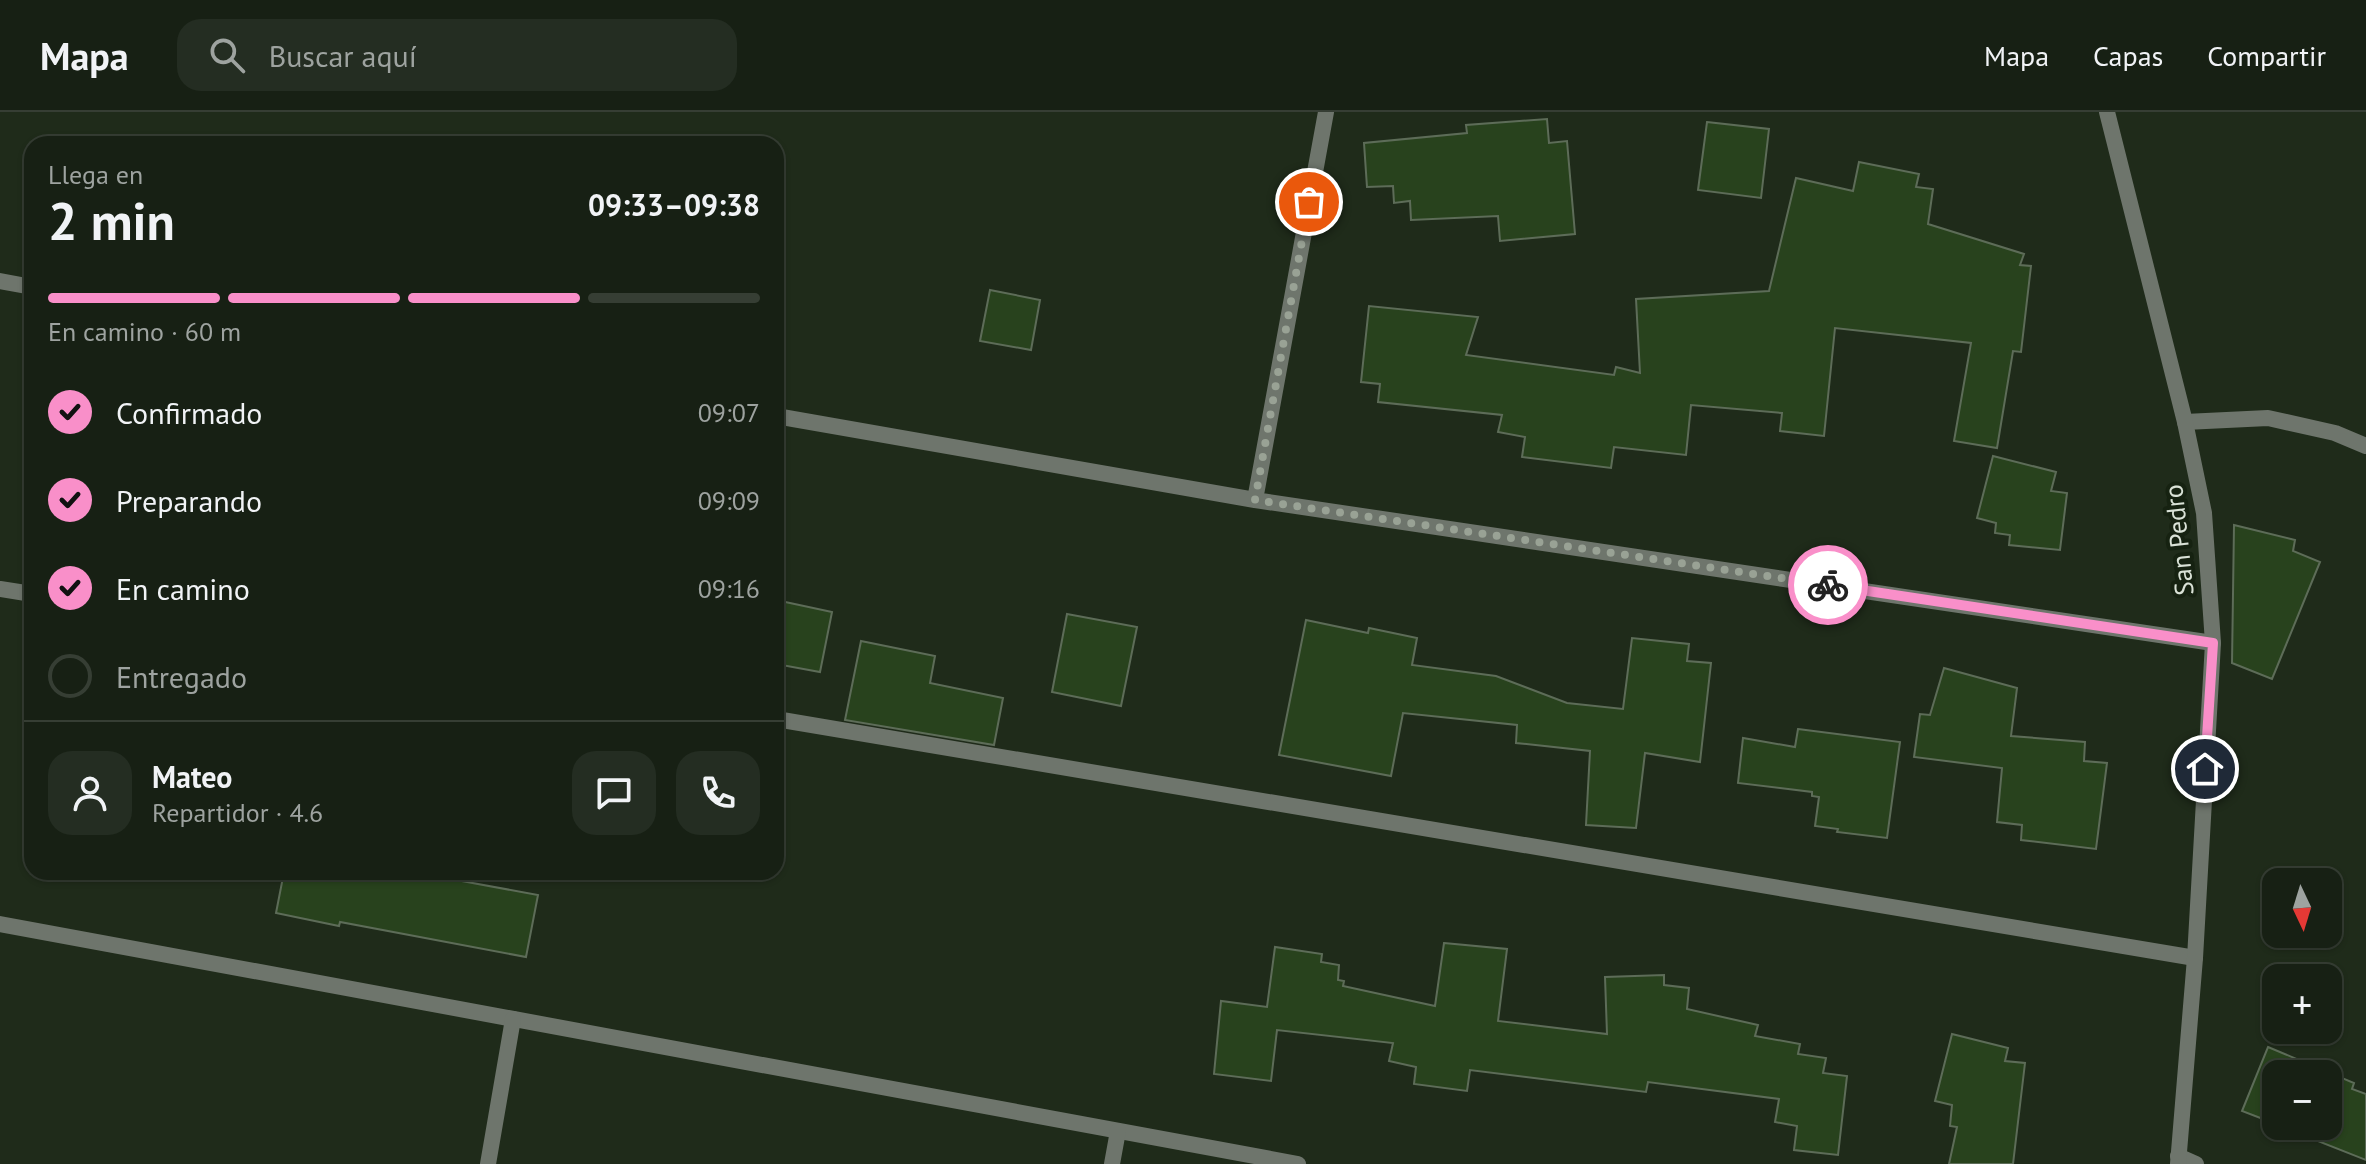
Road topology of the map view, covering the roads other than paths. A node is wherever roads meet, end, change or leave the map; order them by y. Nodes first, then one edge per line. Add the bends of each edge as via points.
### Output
1 (1326, 112) edge
2 (2107, 112) edge
3 (0, 281) edge
4 (24, 286) edge
5 (784, 417) edge
6 (2185, 422) junction
7 (2366, 446) edge
8 (1255, 500) junction
9 (0, 589) edge
10 (24, 593) edge
11 (2213, 643) junction
12 (784, 720) edge
13 (0, 924) edge
14 (2195, 958) junction
15 (513, 1019) junction
16 (1118, 1131) junction
17 (2178, 1160) edge
18 (488, 1164) edge
19 (1112, 1164) edge
20 (1298, 1164) edge
21 (2196, 1164) edge

1 - 8 street
2 - 6 street, San Pedro
3 - 4 street
5 - 8 street
6 - 7 street via 2268,418
6 - 11 street, San Pedro via 2204,513
8 - 11 street
9 - 10 street
11 - 14 street, San Pedro
12 - 14 street
13 - 15 street
14 - 17 street, San Pedro
15 - 16 street
15 - 18 street
16 - 19 street
16 - 20 street
17 - 21 street

